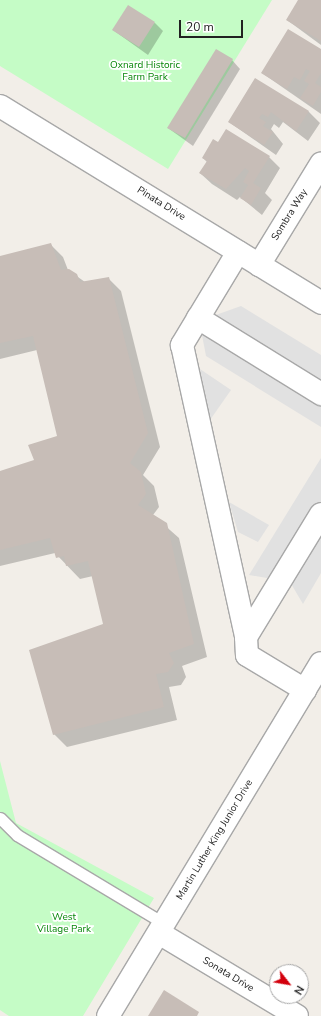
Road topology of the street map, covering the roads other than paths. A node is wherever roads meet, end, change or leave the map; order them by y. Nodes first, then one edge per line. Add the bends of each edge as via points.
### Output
1 (0, 106) edge
2 (321, 164) edge
3 (238, 252) junction
4 (259, 265) junction
5 (321, 303) edge
6 (198, 318) junction
7 (321, 394) edge
8 (321, 514) edge
9 (246, 637) junction
10 (321, 663) edge
11 (305, 690) junction
12 (0, 818) edge
13 (162, 928) junction
14 (108, 1016) edge
15 (297, 1016) edge

1 - 3 street, Pinata Drive
2 - 4 street, Sombra Way
3 - 4 street, Pinata Drive
3 - 6 street
4 - 5 street, Pinata Drive
6 - 7 street
6 - 9 street via 182,345
8 - 9 street
9 - 11 street via 246,654
10 - 11 street, Martin Luther King Junior Drive
11 - 13 street, Martin Luther King Junior Drive
12 - 13 lane via 17,835
13 - 14 street, Martin Luther King Junior Drive
13 - 15 street, Sonata Drive

